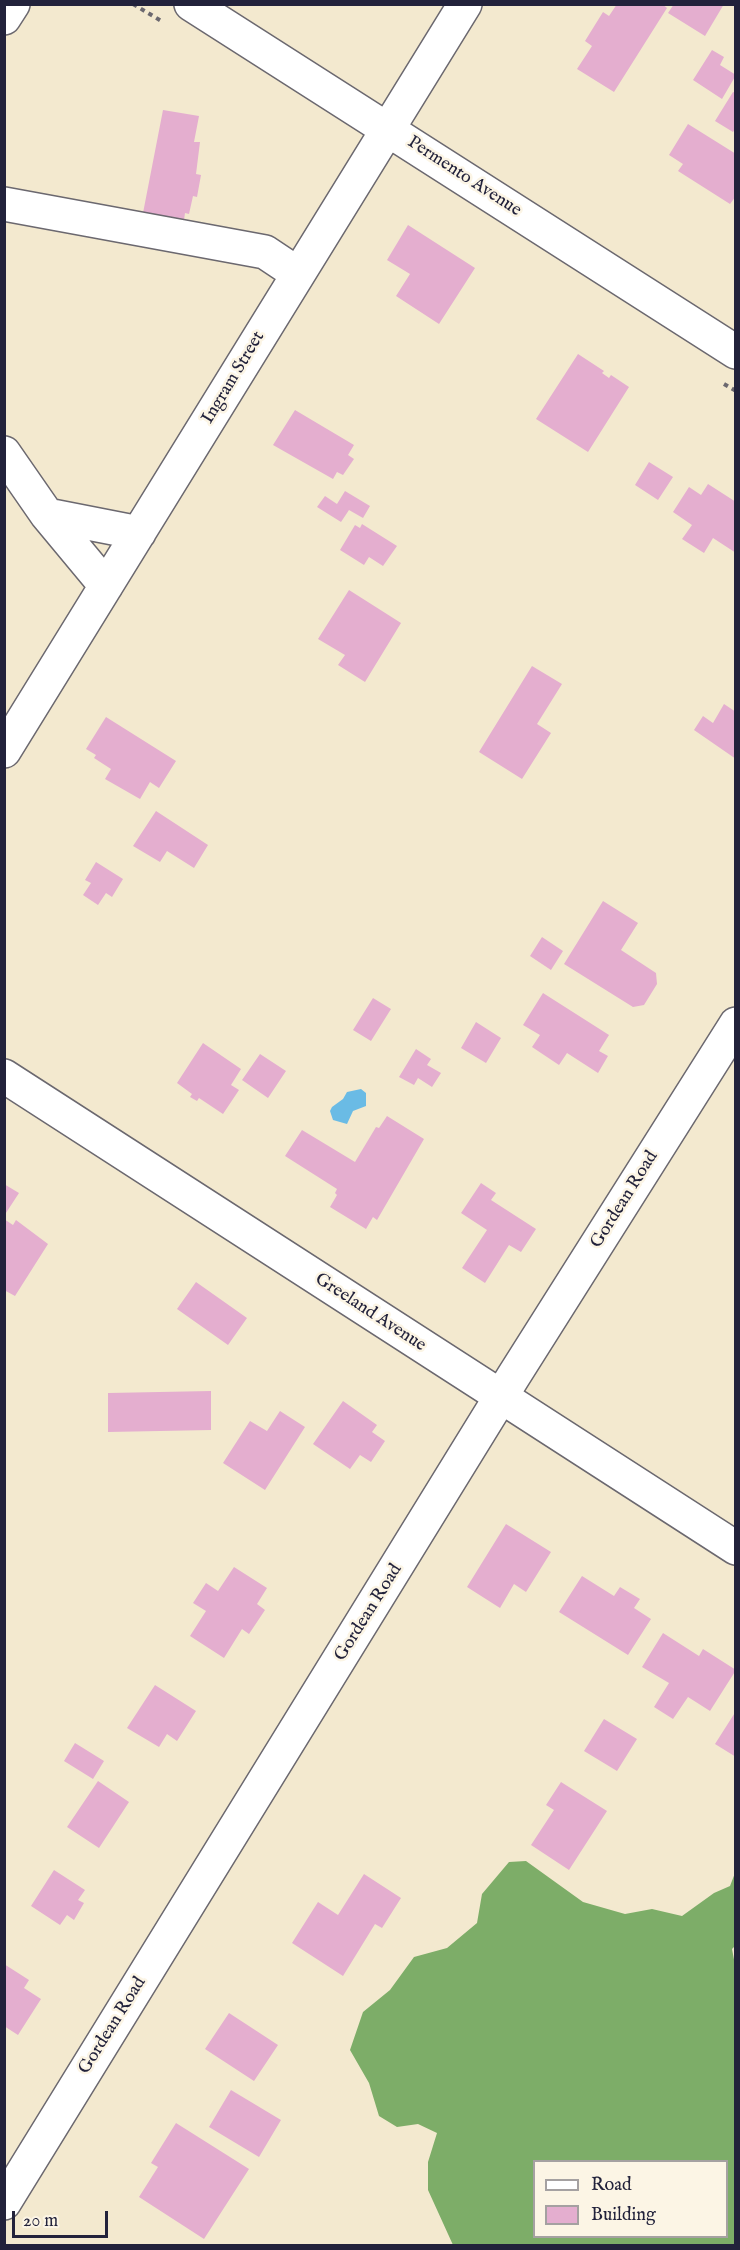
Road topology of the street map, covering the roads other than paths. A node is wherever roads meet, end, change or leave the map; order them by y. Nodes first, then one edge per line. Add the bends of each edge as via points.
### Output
1 (13, 4) edge
2 (191, 4) edge
3 (465, 4) edge
4 (4, 18) edge
5 (387, 128) junction
6 (4, 204) edge
7 (298, 274) junction
8 (735, 352) edge
9 (4, 453) edge
10 (47, 515) junction
11 (139, 532) junction
12 (106, 586) junction
13 (4, 751) edge
14 (735, 1024) edge
15 (4, 1077) edge
16 (502, 1397) junction
17 (735, 1548) edge
18 (4, 2203) edge

1 - 4 street
2 - 5 street, Permento Avenue
3 - 5 street, Ingram Street
5 - 7 street, Ingram Street
5 - 8 street, Permento Avenue
6 - 7 street via 265,252
7 - 11 street, Ingram Street
9 - 10 street
10 - 11 street
10 - 12 street
11 - 12 street, Ingram Street
12 - 13 street, Ingram Street
14 - 16 street, Gordean Road
15 - 16 street, Greeland Avenue
16 - 17 street, Greeland Avenue
16 - 18 street, Gordean Road

